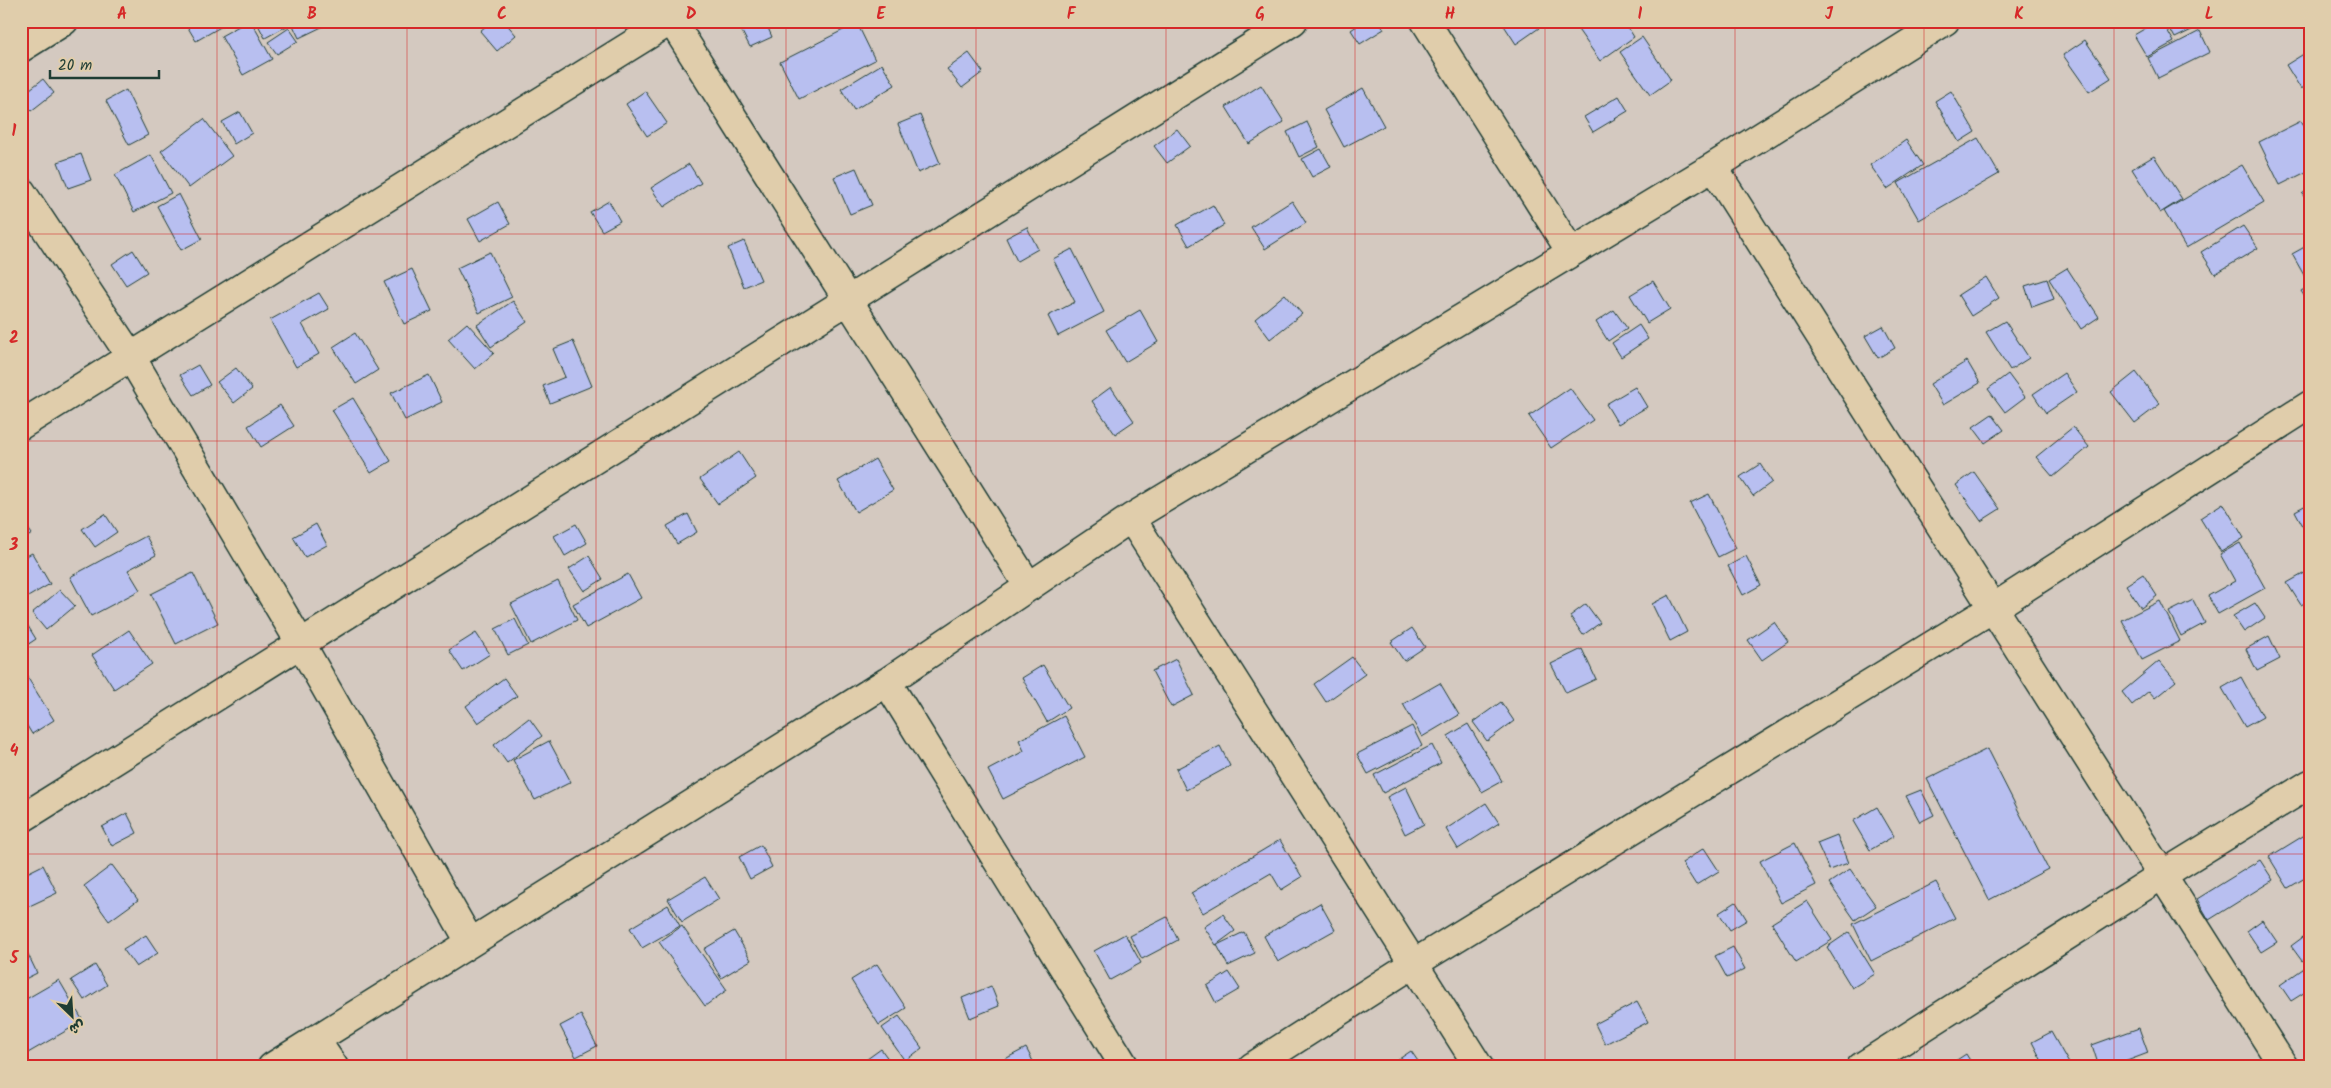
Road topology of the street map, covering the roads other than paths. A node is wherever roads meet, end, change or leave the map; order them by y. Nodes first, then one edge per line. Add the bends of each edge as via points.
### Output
1 (64, 21) edge
2 (671, 21) edge
3 (1293, 21) edge
4 (1425, 21) edge
5 (1945, 21) edge
6 (21, 48) edge
7 (1713, 167) junction
8 (21, 191) edge
9 (1571, 252) junction
10 (848, 300) junction
11 (131, 356) junction
12 (2310, 405) edge
13 (21, 425) edge
14 (1131, 518) junction
15 (1029, 587) junction
16 (1993, 608) junction
17 (301, 644) junction
18 (887, 682) junction
19 (2310, 784) edge
20 (21, 819) edge
21 (2162, 875) junction
22 (470, 942) junction
23 (1413, 964) junction
24 (316, 1038) junction
25 (272, 1067) edge
26 (334, 1067) edge
27 (1125, 1067) edge
28 (1252, 1067) edge
29 (1479, 1067) edge
30 (1861, 1067) edge
31 (2284, 1067) edge

1 - 6 street
2 - 10 street
2 - 11 street
3 - 10 street
4 - 9 street
5 - 7 street
7 - 9 street
7 - 16 street
8 - 11 street
9 - 14 street
10 - 15 street
10 - 17 street
11 - 13 street
11 - 17 street
12 - 16 street
14 - 15 street
14 - 23 street
15 - 18 street
16 - 21 street
16 - 23 street
17 - 20 street
17 - 22 street
18 - 22 street
18 - 27 street
19 - 21 street
21 - 30 street
21 - 31 street
22 - 24 street
23 - 28 street
23 - 29 street
24 - 25 street
24 - 26 street

